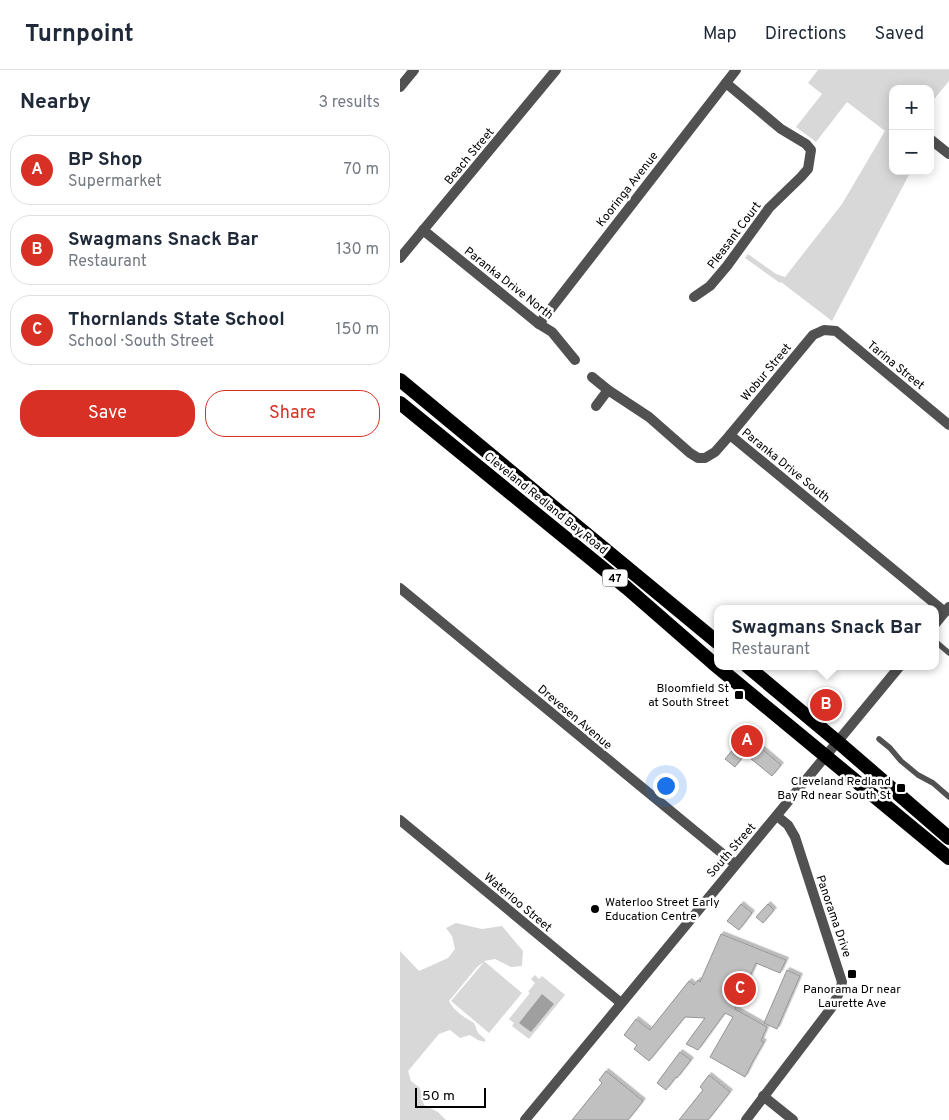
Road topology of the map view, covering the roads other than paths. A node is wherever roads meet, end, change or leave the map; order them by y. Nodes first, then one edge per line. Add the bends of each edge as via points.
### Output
1 (414, 70) edge
2 (556, 70) edge
3 (736, 70) edge
4 (726, 83) junction
5 (400, 87) edge
6 (934, 142) edge
7 (949, 154) edge
8 (423, 230) junction
9 (400, 258) edge
10 (694, 297) dead end
11 (539, 324) junction
12 (824, 330) joint
13 (575, 360) dead end
14 (592, 377) dead end
15 (400, 380) edge
16 (608, 390) junction
17 (400, 403) edge
18 (596, 406) dead end
19 (949, 425) edge
20 (730, 435) junction
21 (400, 588) edge
22 (947, 610) edge
23 (714, 640) edge
24 (939, 644) edge
25 (949, 653) edge
26 (714, 664) edge
27 (721, 670) edge
28 (752, 670) edge
29 (897, 670) edge
30 (879, 739) dead end
31 (838, 742) junction
32 (826, 757) junction
33 (949, 797) edge
34 (777, 816) junction
35 (400, 820) edge
36 (949, 838) edge
37 (949, 858) edge
38 (735, 864) junction
39 (621, 1003) junction
40 (763, 1096) junction
41 (525, 1120) edge
42 (746, 1120) edge
43 (792, 1120) edge

1 - 5 street
2 - 8 street, Beach Street
3 - 4 street, Kooringa Avenue
4 - 10 street, Pleasant Court via 781,129 806,144 811,150 810,159 808,169 769,208 727,266 710,286
4 - 11 street, Kooringa Avenue
6 - 7 street
8 - 9 street, Beach Street
8 - 11 street, Paranka Drive North
11 - 13 street, Paranka Drive North via 552,332
12 - 19 street, Tarina Street via 836,331
12 - 20 street, Wobur Street via 813,335
14 - 16 street, Paranka Drive South
15 - 23 highway, Cleveland Redland Bay Road / 47
16 - 18 street
16 - 20 street, Paranka Drive South via 648,417 698,458 715,452
17 - 26 highway, Cleveland Redland Bay Road / 47 via 627,588
20 - 22 street, Paranka Drive South
21 - 38 street, Drevesen Avenue
24 - 25 lane
27 - 32 highway, Cleveland Redland Bay Road / 47
28 - 31 highway
29 - 31 street, South Street
30 - 33 lane via 901,761
31 - 32 street, South Street
31 - 36 highway
32 - 34 street, South Street
32 - 37 highway, Cleveland Redland Bay Road / 47
34 - 38 street, South Street
34 - 40 street, Panorama Drive via 788,825 794,837 842,982 832,1008
35 - 39 street, Waterloo Street
38 - 39 street, South Street
39 - 41 street, South Street
40 - 42 street, Panorama Drive
40 - 43 street

